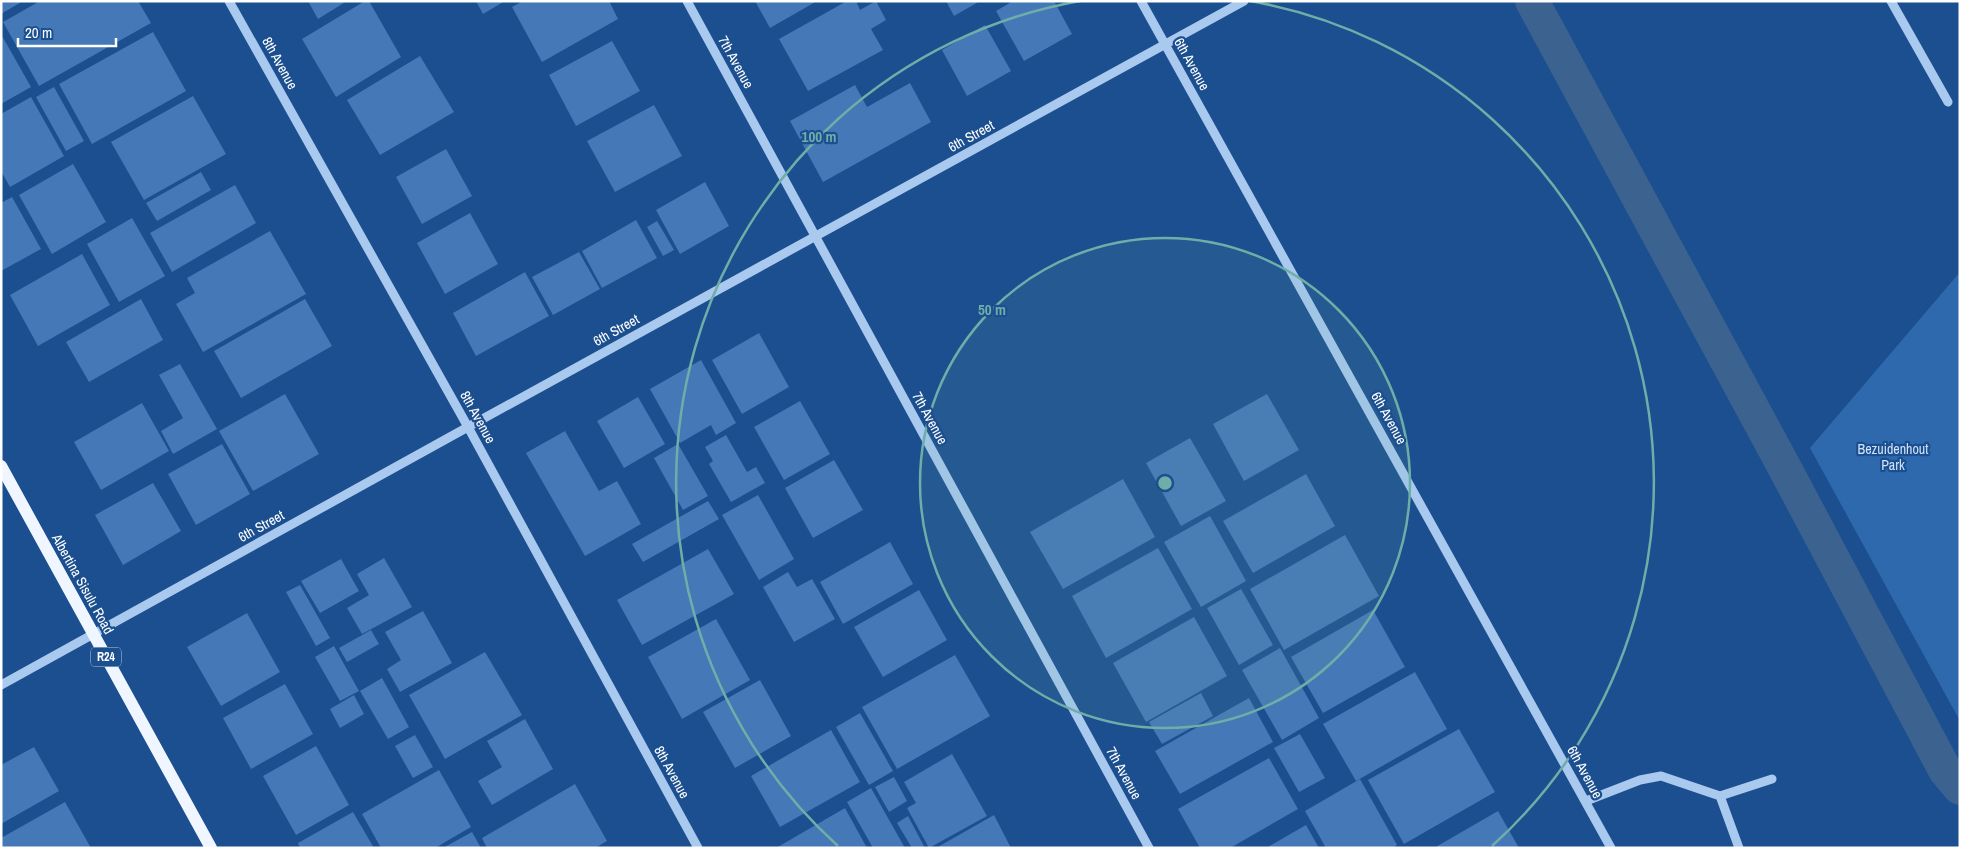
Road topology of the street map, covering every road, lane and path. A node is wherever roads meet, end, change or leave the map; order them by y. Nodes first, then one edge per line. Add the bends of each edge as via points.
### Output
1 (229, 1) edge
2 (687, 1) edge
3 (1141, 1) edge
4 (1244, 1) edge
5 (1890, 1) edge
6 (1165, 45) junction
7 (1948, 102) dead end
8 (816, 236) junction
9 (468, 427) junction
10 (1, 466) edge
11 (94, 635) junction
12 (1, 685) edge
13 (1772, 779) dead end
14 (1720, 796) junction
15 (1586, 801) junction
16 (211, 848) edge
17 (698, 848) edge
18 (1149, 848) edge
19 (1611, 848) edge
20 (1740, 848) edge

1 - 9 street, 8th Avenue
2 - 8 street, 7th Avenue
3 - 6 street, 6th Avenue
4 - 6 street, 6th Street
5 - 7 street
6 - 8 street, 6th Street
6 - 15 street, 6th Avenue
8 - 9 street, 6th Street
8 - 18 street, 7th Avenue
9 - 11 street, 6th Street
9 - 17 street, 8th Avenue
10 - 11 main road, Albertina Sisulu Road / R24
11 - 12 street, 6th Street
11 - 16 main road, Albertina Sisulu Road / R24
13 - 14 street
14 - 15 street via 1661,776 1640,780
14 - 20 street
15 - 19 street, 6th Avenue

